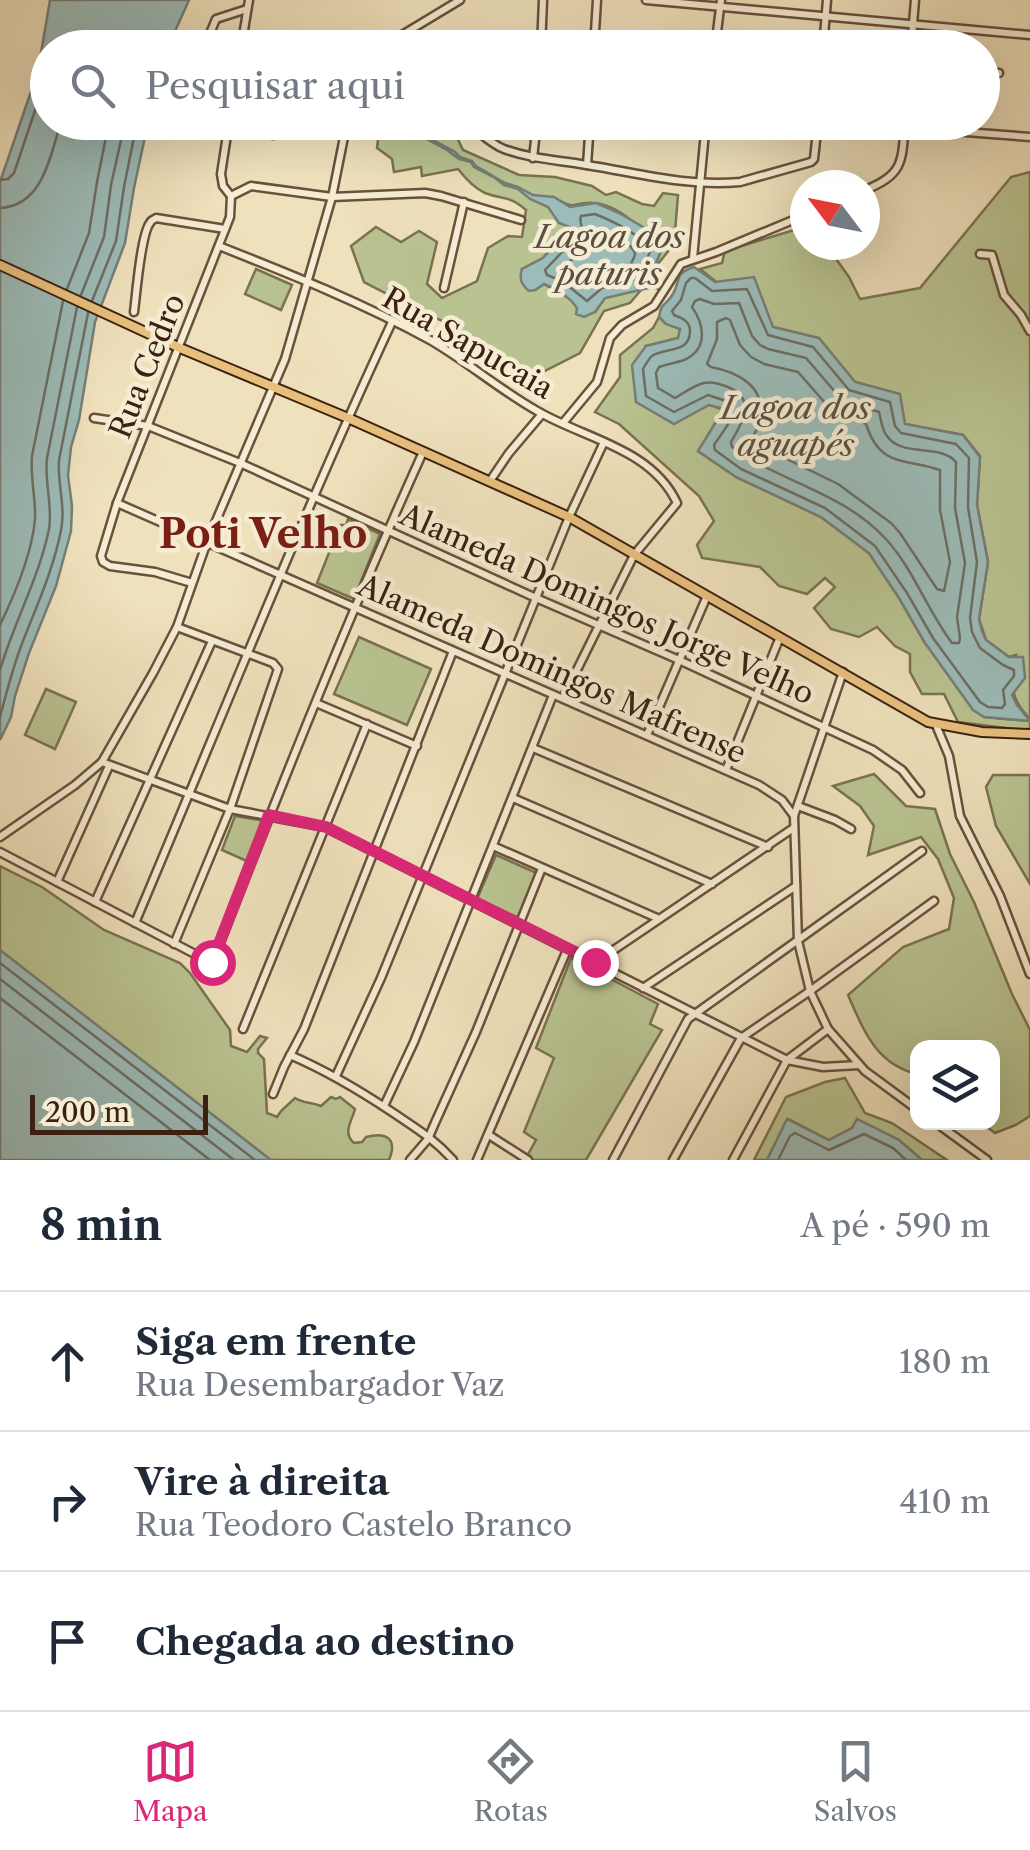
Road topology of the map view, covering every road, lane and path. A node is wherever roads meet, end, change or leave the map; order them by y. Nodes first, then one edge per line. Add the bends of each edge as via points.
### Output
1 (460, 0) edge
2 (543, 0) edge
3 (597, 0) edge
4 (646, 0) edge
5 (827, 0) edge
6 (915, 0) edge
7 (720, 3) edge
8 (248, 4) edge
9 (826, 18) junction
10 (913, 24) junction
11 (211, 30) edge
12 (243, 30) edge
13 (410, 30) edge
14 (542, 30) edge
15 (595, 30) edge
16 (717, 30) edge
17 (825, 30) edge
18 (912, 30) edge
19 (977, 30) edge
20 (1000, 32) edge
21 (1030, 35) edge
22 (1000, 134) edge
23 (1030, 137) edge
24 (226, 140) edge
25 (343, 140) edge
26 (489, 140) edge
27 (535, 140) edge
28 (589, 140) edge
29 (704, 140) edge
30 (816, 140) edge
31 (903, 140) edge
32 (533, 158) junction
33 (588, 165) junction
34 (700, 182) junction
35 (880, 183) edge
36 (231, 196) junction
37 (332, 198) junction
38 (464, 202) junction
39 (521, 220) dead end
40 (790, 221) edge
41 (225, 229) junction
42 (219, 246) junction
43 (980, 254) dead end
44 (693, 258) junction
45 (0, 265) edge
46 (308, 282) junction
47 (444, 288) dead end
48 (134, 312) dead end
49 (392, 322) junction
50 (1030, 331) edge
51 (180, 348) junction
52 (274, 388) junction
53 (542, 414) junction
54 (94, 418) dead end
55 (348, 418) junction
56 (564, 424) junction
57 (148, 426) junction
58 (604, 442) junction
59 (424, 452) junction
60 (240, 464) junction
61 (490, 481) junction
62 (314, 498) junction
63 (117, 504) junction
64 (569, 517) junction
65 (388, 531) junction
66 (207, 542) junction
67 (634, 555) junction
68 (280, 574) junction
69 (192, 583) junction
70 (707, 596) junction
71 (536, 598) junction
72 (355, 606) junction
73 (600, 624) junction
74 (176, 627) junction
75 (780, 637) junction
76 (212, 641) junction
77 (454, 651) junction
78 (247, 654) junction
79 (679, 660) junction
80 (842, 672) junction
81 (505, 673) junction
82 (553, 695) junction
83 (756, 697) junction
84 (562, 698) junction
85 (316, 703) junction
86 (367, 724) junction
87 (936, 725) junction
88 (825, 726) junction
89 (1030, 734) edge
90 (647, 736) junction
91 (417, 746) junction
92 (533, 748) junction
93 (106, 764) junction
94 (726, 770) junction
95 (148, 780) junction
96 (920, 792) dead end
97 (190, 794) junction
98 (513, 798) junction
99 (798, 806) junction
100 (230, 809) junction
101 (269, 815) junction
102 (794, 816) junction
103 (326, 827) junction
104 (793, 828) junction
105 (850, 829) dead end
106 (0, 837) edge
107 (493, 846) junction
108 (768, 847) junction
109 (374, 851) junction
110 (922, 851) dead end
111 (0, 852) edge
112 (542, 868) junction
113 (422, 876) junction
114 (56, 882) junction
115 (712, 884) junction
116 (796, 886) junction
117 (471, 900) junction
118 (934, 900) dead end
119 (95, 902) junction
120 (658, 918) junction
121 (136, 924) junction
122 (519, 925) junction
123 (798, 941) junction
124 (174, 944) junction
125 (567, 949) junction
126 (595, 962) junction
127 (1030, 974) edge
128 (644, 988) junction
129 (810, 992) junction
130 (694, 1014) junction
131 (244, 1028) dead end
132 (828, 1029) junction
133 (741, 1038) junction
134 (290, 1055) junction
135 (787, 1060) junction
136 (859, 1066) junction
137 (336, 1076) junction
138 (273, 1094) dead end
139 (910, 1104) edge
140 (384, 1106) junction
141 (946, 1130) edge
142 (430, 1135) junction
143 (489, 1135) junction
144 (410, 1160) edge
145 (453, 1160) edge
146 (478, 1160) edge
147 (528, 1160) edge
148 (613, 1160) edge
149 (673, 1160) edge
150 (733, 1160) edge
151 (986, 1160) edge

1 - 13 street
2 - 14 street
3 - 15 street
4 - 7 street
5 - 9 street
6 - 10 street
7 - 9 street
7 - 16 street
8 - 11 street via 216,19
8 - 12 street
9 - 10 street
9 - 17 street
10 - 18 street
10 - 19 street
20 - 21 street
22 - 23 street
24 - 36 street, Rua Cedro via 221,174
25 - 37 street
26 - 32 street
27 - 32 street
28 - 33 street
29 - 34 street
30 - 34 street via 808,164 740,182
31 - 35 street via 901,161
32 - 33 street
33 - 34 street
34 - 44 street
36 - 37 street via 251,186
36 - 41 street, Rua Cedro
37 - 38 street via 425,194
37 - 46 street
38 - 39 street
38 - 47 street
40 - 44 street
41 - 42 street, Rua Cedro
41 - 48 street via 151,220
42 - 46 street, Rua Sapucaia
42 - 51 street, Rua Cedro
43 - 50 street via 992,256 1004,295
44 - 56 street via 678,267 654,306 610,338 597,382
45 - 51 main road
46 - 49 street, Rua Sapucaia
46 - 52 street
49 - 53 street, Rua Sapucaia
49 - 55 street
51 - 52 main road
51 - 57 street, Rua Cedro
52 - 55 main road
52 - 60 street
53 - 56 street, Rua Sapucaia
53 - 61 street
54 - 57 street, Alameda Domingos Jorge Velho
55 - 59 main road
55 - 62 street
56 - 58 street, Rua Sapucaia
57 - 60 street, Alameda Domingos Jorge Velho
57 - 63 street, Rua Cedro
58 - 64 street
58 - 67 street, Rua Sapucaia via 636,457 677,503
59 - 61 main road
59 - 65 street
60 - 62 street, Alameda Domingos Jorge Velho
60 - 66 street
61 - 64 main road
62 - 65 street, Alameda Domingos Jorge Velho
62 - 68 street
63 - 66 street, Alameda Domingos Mafrense
63 - 69 street, Rua Cedro via 104,562
64 - 67 main road
64 - 71 street
65 - 71 street, Alameda Domingos Jorge Velho
65 - 72 street
66 - 68 street, Alameda Domingos Mafrense
66 - 69 street
67 - 70 main road
67 - 73 street
68 - 72 street, Alameda Domingos Mafrense
68 - 78 street
69 - 74 street
70 - 75 main road
70 - 79 street
71 - 73 street, Alameda Domingos Jorge Velho
71 - 81 street
72 - 77 street, Alameda Domingos Mafrense
72 - 85 street
73 - 79 street, Alameda Domingos Jorge Velho
73 - 84 street
74 - 76 street
74 - 93 street
75 - 80 main road
75 - 83 street
76 - 78 street
76 - 95 street
77 - 81 street, Alameda Domingos Mafrense
77 - 91 street
78 - 97 street
78 - 100 street via 273,662 278,673
79 - 83 street, Alameda Domingos Jorge Velho
79 - 90 street
80 - 87 main road
80 - 88 street
81 - 82 street, Alameda Domingos Mafrense
81 - 113 street
82 - 84 street, Alameda Domingos Mafrense
82 - 92 street
83 - 88 street, Alameda Domingos Jorge Velho
83 - 94 street
84 - 90 street, Alameda Domingos Mafrense
85 - 86 street
85 - 101 street
86 - 91 street
86 - 103 street
87 - 89 main road
87 - 127 street via 960,816
88 - 96 street, Alameda Domingos Jorge Velho via 890,760
88 - 99 street
90 - 94 street, Alameda Domingos Mafrense
91 - 109 street
92 - 98 street
92 - 108 street
93 - 95 street
93 - 106 street
93 - 114 street
94 - 102 street, Alameda Domingos Mafrense via 772,792
95 - 97 street
95 - 119 street
97 - 100 street
97 - 121 street
98 - 107 street
98 - 115 street
99 - 102 street
99 - 105 street
100 - 101 street
100 - 124 street
101 - 103 street
101 - 124 street via 212,962
102 - 104 street
103 - 109 street
103 - 131 street
104 - 108 street
104 - 116 street
107 - 112 street
107 - 117 street
108 - 115 street
109 - 113 street
109 - 134 street
110 - 123 street
111 - 114 street
112 - 120 street
112 - 122 street
113 - 117 street
113 - 137 street
114 - 119 street
115 - 120 street
116 - 123 street
116 - 128 street
117 - 122 street
117 - 140 street
118 - 129 street
119 - 121 street
120 - 126 street
121 - 124 street
122 - 125 street
122 - 142 street
123 - 129 street
123 - 130 street
125 - 126 street
125 - 143 street
126 - 128 street
128 - 130 street
129 - 132 street
129 - 133 street
130 - 133 street
130 - 148 street
132 - 135 street
132 - 136 street
133 - 135 street
133 - 149 street
134 - 137 street
134 - 138 street
135 - 136 street
135 - 150 street
136 - 139 street
137 - 140 street
140 - 142 street
141 - 151 street
142 - 144 street
142 - 145 street
143 - 146 street
143 - 147 street

